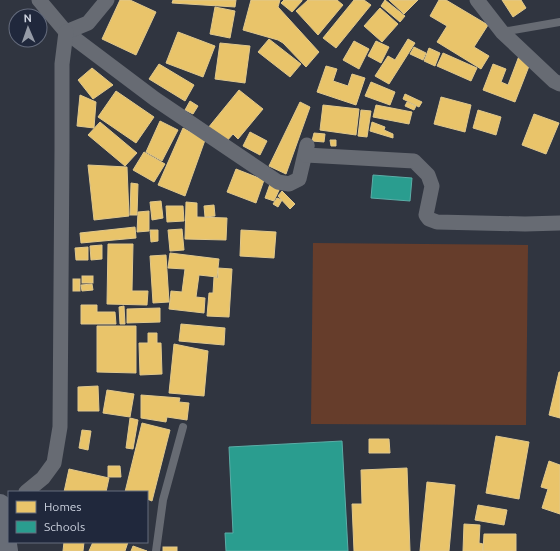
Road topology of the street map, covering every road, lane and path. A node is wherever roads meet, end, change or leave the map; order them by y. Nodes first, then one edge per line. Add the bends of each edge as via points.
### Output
1 (39, 0) edge
2 (107, 0) edge
3 (477, 0) edge
4 (560, 22) edge
5 (66, 32) junction
6 (502, 32) junction
7 (560, 84) edge
8 (560, 223) edge
9 (183, 426) dead end
10 (27, 491) edge
11 (3, 509) edge
12 (7, 551) edge
13 (156, 551) edge

1 - 5 street
2 - 5 street via 88,24
3 - 6 street
4 - 6 lane
5 - 8 street via 155,99 278,182 289,184 299,179 307,145 306,155 414,161 428,175 432,186 426,215 437,222
5 - 10 street via 62,64 60,427 54,463 43,478
6 - 7 street
9 - 13 lane via 163,500
11 - 12 street

